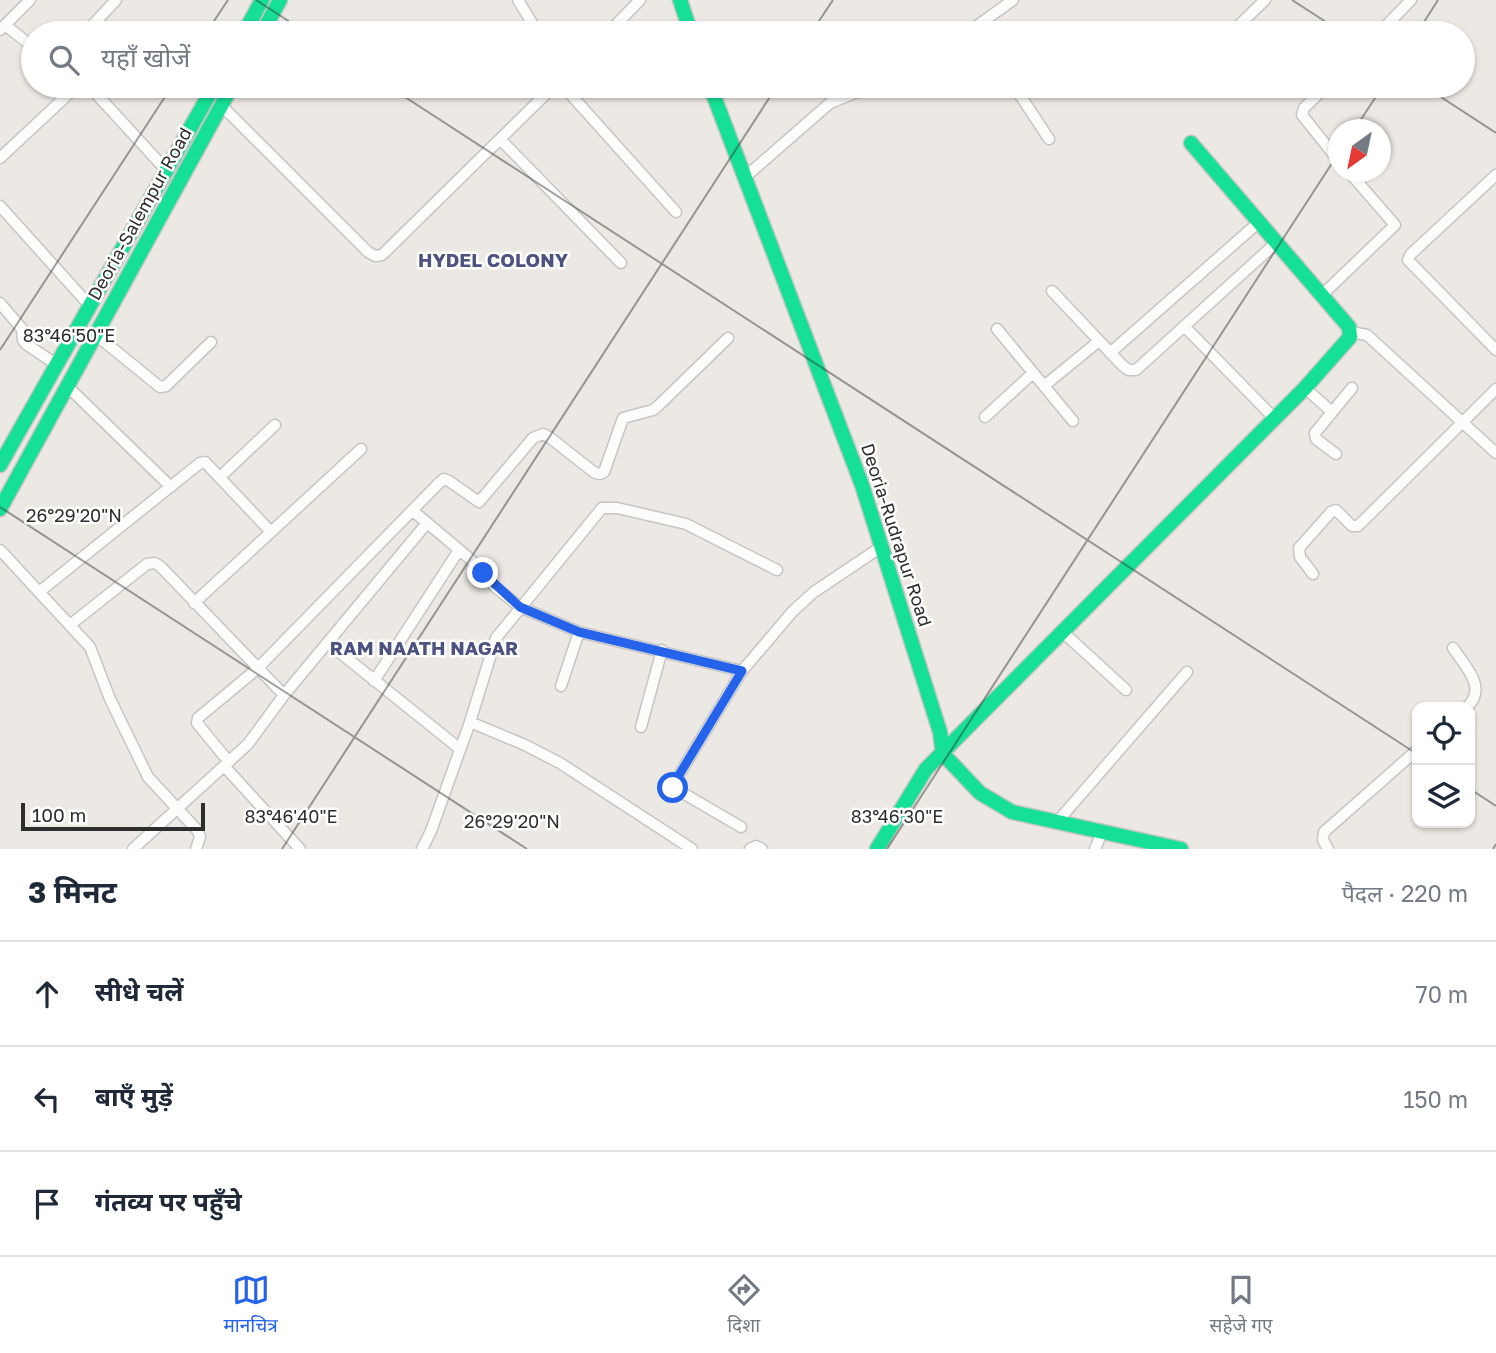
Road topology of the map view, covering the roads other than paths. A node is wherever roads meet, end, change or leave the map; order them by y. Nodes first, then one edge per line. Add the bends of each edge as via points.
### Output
1 (30, 0) edge
2 (116, 0) edge
3 (262, 0) edge
4 (280, 0) edge
5 (518, 0) edge
6 (640, 0) edge
7 (680, 0) edge
8 (1012, 0) edge
9 (1265, 0) edge
10 (1411, 0) edge
11 (96, 21) edge
12 (251, 21) edge
13 (269, 21) edge
14 (531, 21) edge
15 (620, 21) edge
16 (687, 21) edge
17 (986, 21) edge
18 (1243, 21) edge
19 (1391, 21) edge
20 (3, 28) edge
21 (21, 39) edge
22 (64, 98) edge
23 (100, 98) edge
24 (207, 98) edge
25 (226, 98) edge
26 (542, 98) edge
27 (574, 98) edge
28 (714, 98) edge
29 (842, 98) edge
30 (1022, 98) edge
31 (1314, 98) edge
32 (222, 106) junction
33 (500, 139) junction
34 (1049, 139) dead end
35 (1191, 143) dead end
36 (1328, 147) edge
37 (0, 158) edge
38 (167, 171) junction
39 (1496, 175) edge
40 (744, 178) junction
41 (1358, 182) edge
42 (0, 206) edge
43 (676, 212) dead end
44 (1259, 222) junction
45 (1277, 242) junction
46 (621, 263) dead end
47 (1052, 291) dead end
48 (1322, 295) junction
49 (0, 303) edge
50 (90, 306) junction
51 (1184, 326) junction
52 (997, 329) dead end
53 (1351, 332) junction
54 (96, 335) junction
55 (728, 338) dead end
56 (1099, 341) junction
57 (211, 342) dead end
58 (1496, 349) edge
59 (1110, 353) junction
60 (57, 365) junction
61 (1033, 373) junction
62 (67, 386) junction
63 (1044, 386) junction
64 (1304, 388) junction
65 (1352, 388) dead end
66 (1496, 389) edge
67 (1332, 412) junction
68 (985, 417) dead end
69 (1275, 419) junction
70 (1073, 421) dead end
71 (1462, 421) junction
72 (275, 425) dead end
73 (361, 449) dead end
74 (1496, 453) edge
75 (1336, 454) dead end
76 (0, 466) edge
77 (220, 476) junction
78 (171, 487) junction
79 (0, 509) edge
80 (413, 511) junction
81 (427, 523) junction
82 (271, 532) junction
83 (881, 547) junction
84 (0, 550) edge
85 (459, 550) junction
86 (777, 570) dead end
87 (1313, 574) dead end
88 (39, 592) junction
89 (194, 603) junction
90 (520, 607) junction
91 (70, 625) junction
92 (579, 632) junction
93 (1064, 632) junction
94 (328, 643) junction
95 (1453, 648) dead end
96 (662, 650) junction
97 (258, 668) junction
98 (742, 671) junction
99 (1187, 672) dead end
100 (374, 681) junction
101 (561, 686) dead end
102 (1126, 690) dead end
103 (284, 695) junction
104 (1471, 702) edge
105 (470, 722) junction
106 (642, 727) dead end
107 (460, 749) junction
108 (943, 754) junction
109 (1412, 754) edge
110 (227, 764) junction
111 (177, 809) junction
112 (1056, 822) junction
113 (741, 827) dead end
114 (1102, 832) junction
115 (133, 849) edge
116 (196, 849) edge
117 (300, 849) edge
118 (422, 849) edge
119 (692, 849) edge
120 (750, 849) edge
121 (762, 849) edge
122 (877, 849) edge
123 (1095, 849) edge
124 (1181, 849) edge
125 (1328, 849) edge

1 - 20 street
2 - 11 street
3 - 12 main road
4 - 13 main road
5 - 14 street
6 - 15 street
7 - 16 main road
8 - 17 street
9 - 18 street
10 - 19 street
20 - 21 street
22 - 37 street
23 - 38 street
24 - 38 main road, Deoria-Salempur Road
25 - 32 main road, Deoria-Salempur Road
26 - 33 street
27 - 43 street
28 - 40 main road, Deoria-Rudrapur Road
29 - 40 street via 830,103
30 - 34 street
31 - 36 street via 1302,115
32 - 33 street via 374,256 382,255
32 - 54 main road, Deoria-Salempur Road
33 - 46 street
35 - 44 main road
38 - 50 main road, Deoria-Salempur Road
39 - 58 street via 1408,260
40 - 83 main road, Deoria-Rudrapur Road via 862,485
41 - 48 street via 1395,225
42 - 50 street
44 - 45 main road
44 - 59 street
45 - 48 main road
45 - 51 street
47 - 56 street
48 - 53 main road
49 - 60 street via 22,330 26,344
50 - 60 main road, Deoria-Salempur Road
51 - 59 street via 1136,370 1129,370
51 - 69 street
52 - 61 street
53 - 64 main road
53 - 71 street via 1367,335
54 - 57 street via 160,387
54 - 62 main road, Deoria-Salempur Road
55 - 80 street via 653,410 622,418 604,472 595,473 543,434 533,438 479,502 444,480
56 - 59 street
56 - 63 street
60 - 76 main road, Deoria-Salempur Road
61 - 63 street
61 - 68 street
62 - 78 street
62 - 79 main road, Deoria-Salempur Road
63 - 70 street
64 - 67 street
64 - 69 main road
65 - 67 street
66 - 71 street
67 - 75 street via 1314,436
69 - 93 main road
71 - 74 street
71 - 87 street via 1357,526 1352,527 1336,510 1331,512 1299,548
72 - 77 street
73 - 82 street
77 - 78 street via 205,462
77 - 82 street
78 - 88 street
80 - 81 street
80 - 97 street
81 - 85 street
81 - 94 street
82 - 89 street
83 - 98 street via 814,592
83 - 108 main road, Deoria-Rudrapur Road
84 - 88 street
85 - 90 street
85 - 100 street
86 - 90 street via 686,524 608,507 596,513
88 - 91 street
89 - 91 street via 160,566 147,564
89 - 97 street
90 - 92 street
90 - 105 street via 496,638
91 - 111 street via 90,647 148,777
92 - 96 street
92 - 101 street
93 - 102 street
93 - 108 main road
94 - 100 street
94 - 103 street
95 - 104 street via 1473,677 1476,696
96 - 98 street
96 - 106 street
97 - 103 street
97 - 110 street via 198,718 201,730
98 - 113 street via 673,785
99 - 112 street
100 - 107 street
103 - 110 street
105 - 107 street
105 - 119 street via 560,763
107 - 118 street
108 - 112 main road via 981,793 1013,812
108 - 122 main road via 926,769
109 - 125 street via 1324,832
110 - 111 street
110 - 117 street
111 - 115 street
111 - 116 street via 198,831
112 - 114 main road
114 - 123 street
114 - 124 main road
120 - 121 street

